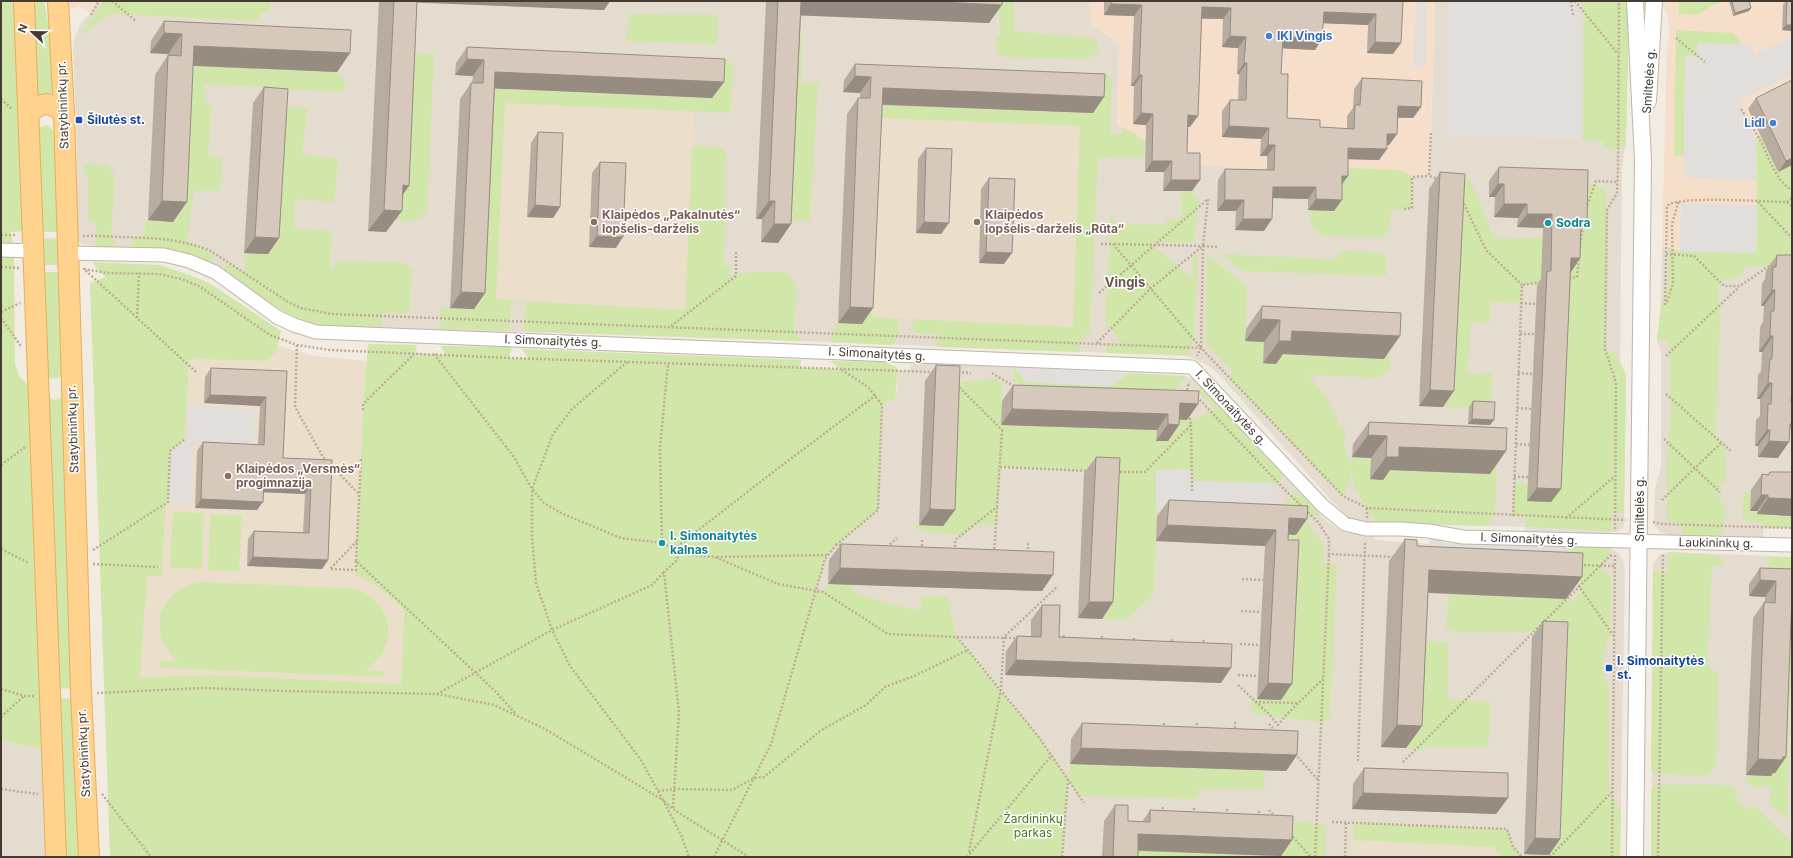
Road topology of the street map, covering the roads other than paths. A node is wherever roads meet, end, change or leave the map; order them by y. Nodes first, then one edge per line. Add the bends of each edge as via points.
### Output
1 (24, 1) edge
2 (58, 1) edge
3 (1635, 1) edge
4 (1654, 1) edge
5 (21, 112) junction
6 (64, 113) junction
7 (1643, 160) junction
8 (1, 250) edge
9 (34, 251) junction
10 (67, 253) junction
11 (71, 386) junction
12 (39, 388) junction
13 (1640, 542) junction
14 (1792, 545) edge
15 (56, 857) edge
16 (89, 857) edge
17 (1635, 857) edge

1 - 5 main road
2 - 6 main road, Statybininkų pr.
3 - 7 street, Smiltelės g.
4 - 7 street, Smiltelės g.
5 - 6 main road via 46,104 55,106
5 - 9 main road
6 - 10 main road, Statybininkų pr.
7 - 13 street, Smiltelės g.
8 - 9 street
9 - 12 main road
10 - 11 main road, Statybininkų pr.
10 - 13 street, I. Simonaitytės g. via 164,255 189,261 215,272 277,317 294,326 316,332 1192,367 1322,505 1345,524 1366,529 1429,531 1463,537
11 - 12 main road via 66,392 56,395 48,394
11 - 16 main road, Statybininkų pr.
12 - 15 main road
13 - 14 street, Laukininkų g.
13 - 17 street, Smiltelės g.

